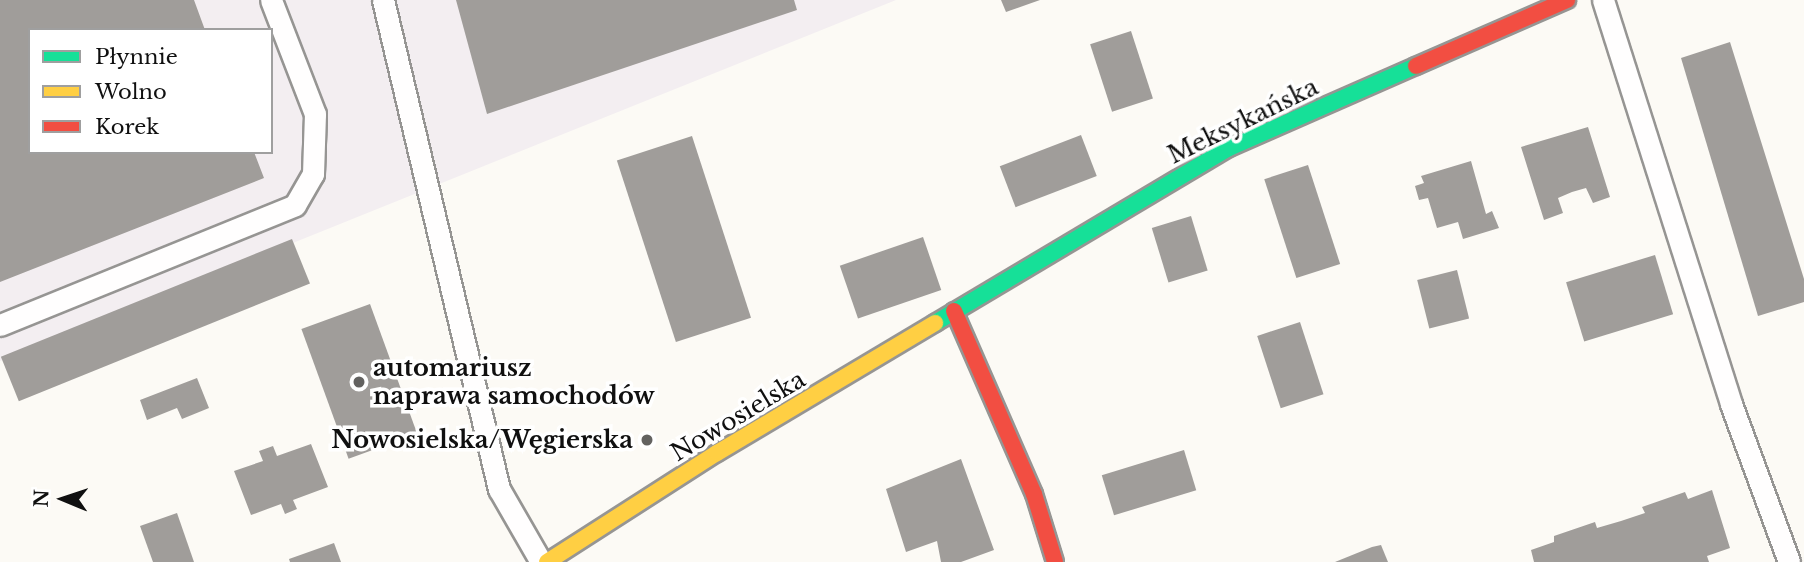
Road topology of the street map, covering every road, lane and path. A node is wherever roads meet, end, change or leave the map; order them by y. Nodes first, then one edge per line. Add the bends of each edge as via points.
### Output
1 (271, 0) edge
2 (383, 0) edge
3 (1567, 0) edge
4 (1603, 0) edge
5 (954, 312) junction
6 (0, 325) edge
7 (541, 562) edge
8 (547, 562) edge
9 (1055, 562) edge
10 (1789, 562) edge

1 - 6 lane via 315,114 313,174 295,205
2 - 7 lane via 499,489
3 - 5 street, Meksykańska via 1229,148
4 - 10 lane via 1731,404
5 - 8 street, Nowosielska
5 - 9 street via 1034,494

